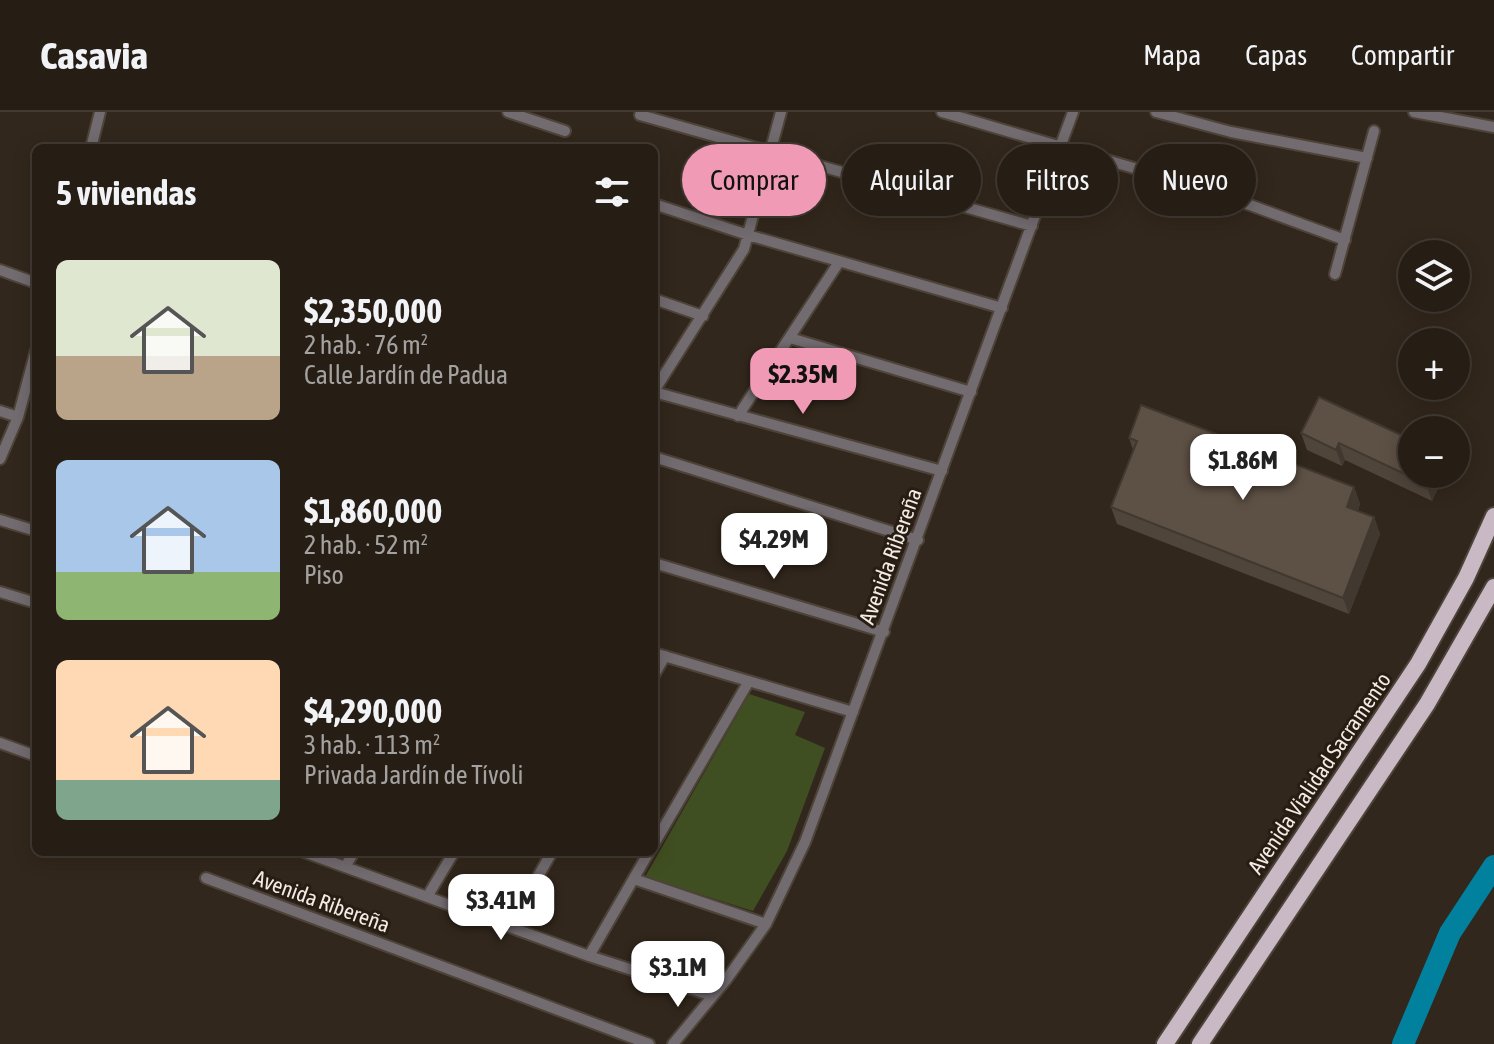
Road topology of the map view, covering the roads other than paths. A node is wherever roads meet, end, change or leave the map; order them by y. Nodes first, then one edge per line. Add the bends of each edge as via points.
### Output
1 (100, 112) edge
2 (508, 112) edge
3 (781, 112) edge
4 (942, 112) edge
5 (1073, 112) edge
6 (1156, 112) edge
7 (1414, 112) edge
8 (640, 115) dead end
9 (968, 116) edge
10 (1494, 127) edge
11 (565, 131) dead end
12 (1374, 131) dead end
13 (92, 144) edge
14 (742, 144) edge
15 (772, 144) edge
16 (1052, 144) edge
17 (1062, 144) edge
18 (1367, 158) junction
19 (1118, 164) edge
20 (826, 168) edge
21 (658, 205) edge
22 (753, 216) edge
23 (1036, 216) edge
24 (1032, 226) junction
25 (748, 235) junction
26 (1345, 240) junction
27 (839, 262) junction
28 (0, 270) edge
29 (1335, 274) dead end
30 (32, 282) edge
31 (658, 300) edge
32 (1002, 308) junction
33 (703, 316) junction
34 (790, 338) junction
35 (32, 365) edge
36 (658, 385) edge
37 (658, 392) edge
38 (971, 392) junction
39 (0, 411) edge
40 (738, 416) junction
41 (18, 417) junction
42 (658, 458) edge
43 (0, 459) edge
44 (942, 471) junction
45 (1494, 516) edge
46 (0, 520) edge
47 (32, 530) edge
48 (918, 540) junction
49 (658, 564) edge
50 (1494, 587) edge
51 (0, 592) edge
52 (32, 602) edge
53 (1494, 604) edge
54 (1479, 618) junction
55 (884, 632) junction
56 (660, 654) edge
57 (749, 681) junction
58 (853, 712) junction
59 (0, 743) edge
60 (32, 755) edge
61 (658, 837) edge
62 (315, 856) edge
63 (352, 856) edge
64 (452, 856) edge
65 (550, 856) edge
66 (647, 856) edge
67 (345, 867) junction
68 (206, 878) dead end
69 (634, 879) junction
70 (427, 897) junction
71 (766, 924) junction
72 (509, 927) junction
73 (589, 956) junction
74 (710, 995) junction
75 (649, 1044) edge
76 (673, 1044) edge
77 (1165, 1044) edge
78 (1200, 1044) edge

1 - 13 street
2 - 11 street
3 - 15 street
4 - 9 street
5 - 17 street, Avenida Ribereña
6 - 18 street
7 - 10 street
8 - 14 street
9 - 16 street
12 - 18 street
18 - 26 street
19 - 26 street
20 - 24 street
21 - 25 street
22 - 25 street
23 - 24 street, Avenida Ribereña
24 - 32 street, Avenida Ribereña
25 - 27 street
25 - 33 street via 736,265
26 - 29 street
27 - 32 street
27 - 34 street
28 - 30 street
31 - 33 street
32 - 38 street, Avenida Ribereña
33 - 36 street
34 - 38 street
34 - 40 street
35 - 41 street
37 - 40 street
38 - 44 street, Avenida Ribereña
39 - 41 street
40 - 44 street
41 - 43 street
42 - 48 street
44 - 48 street, Avenida Ribereña
45 - 77 highway, Avenida Vialidad Sacramento via 1418,664
46 - 47 street
48 - 55 street, Avenida Ribereña
49 - 55 street
50 - 54 highway
51 - 52 street
53 - 54 street
54 - 78 highway
55 - 58 street, Avenida Ribereña
56 - 57 street
57 - 58 street
57 - 61 street
58 - 71 street, Avenida Ribereña via 805,842
59 - 60 street
62 - 67 street
63 - 67 street
64 - 70 street
65 - 72 street
66 - 69 street
67 - 70 street
68 - 75 street, Avenida Ribereña
69 - 71 street
69 - 73 street
70 - 72 street
71 - 74 street, Avenida Ribereña
72 - 73 street
73 - 74 street
74 - 76 street, Avenida Ribereña

